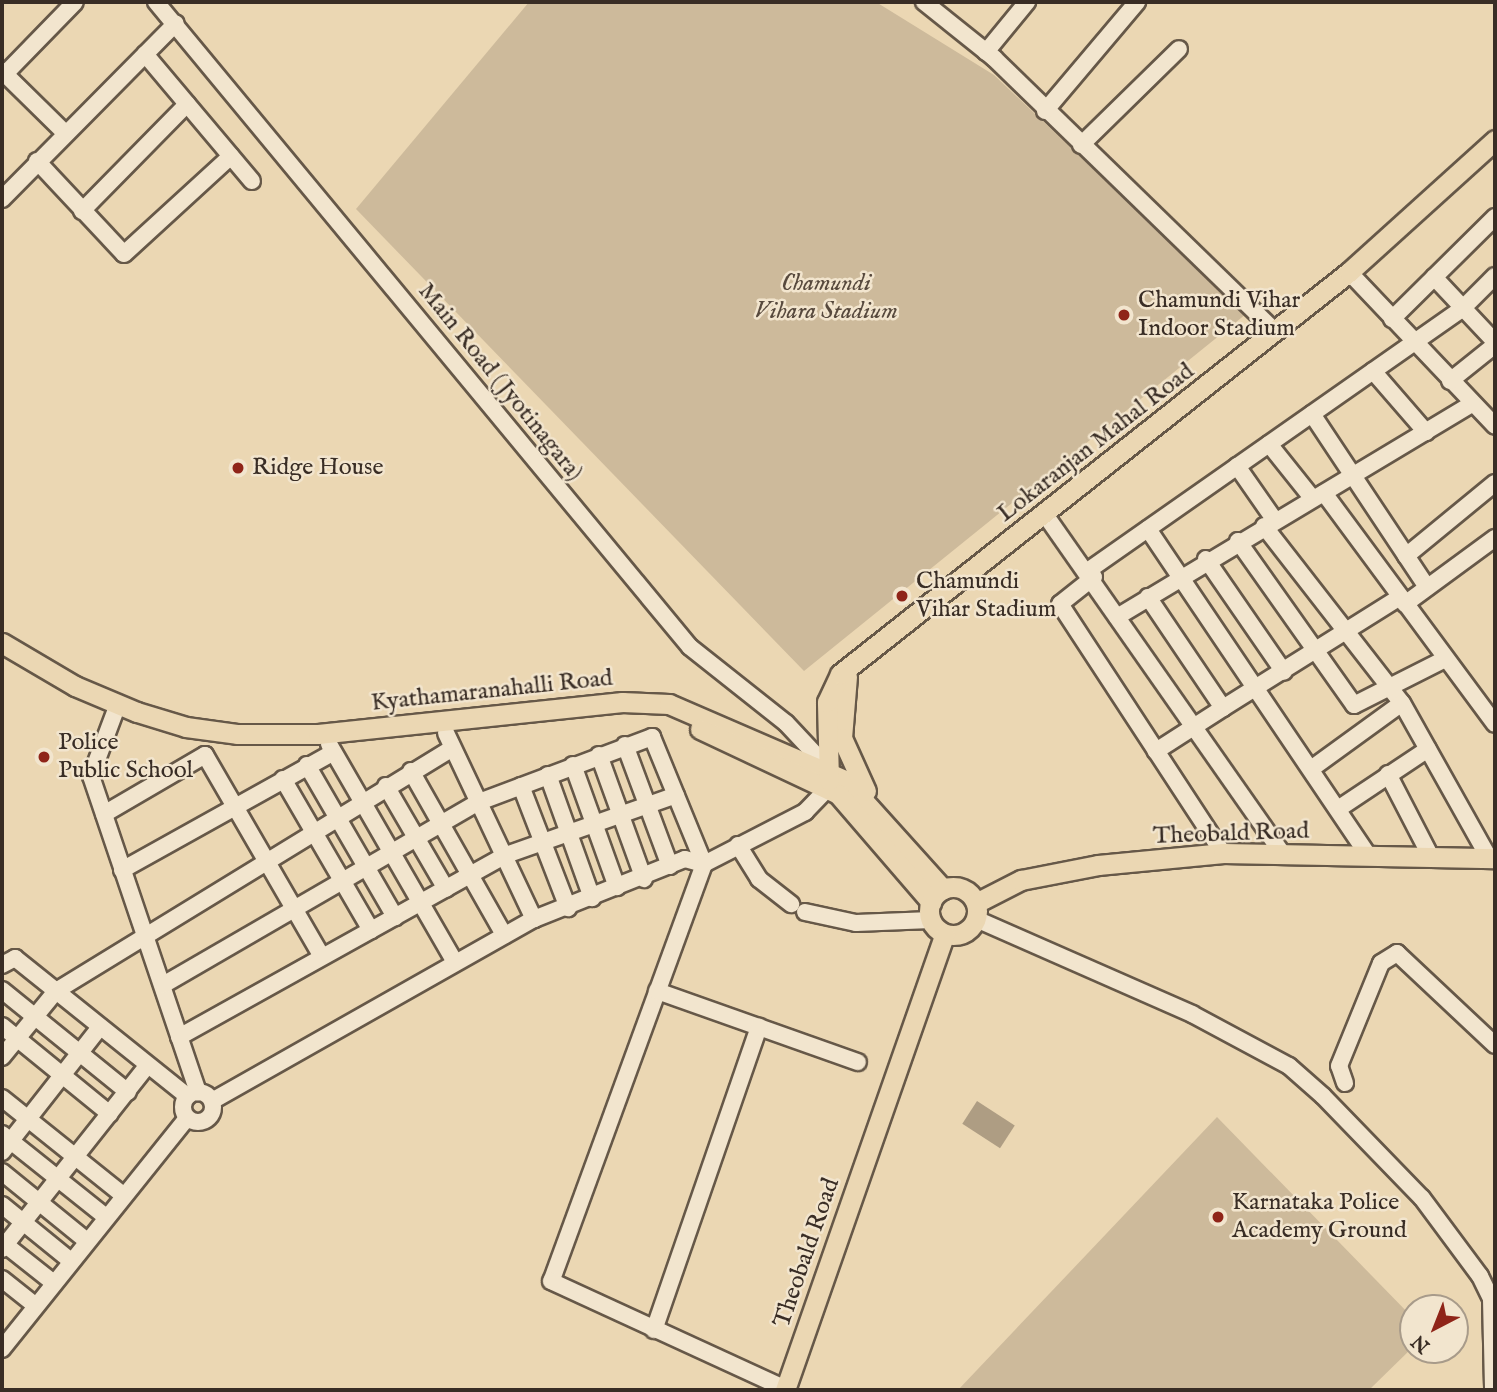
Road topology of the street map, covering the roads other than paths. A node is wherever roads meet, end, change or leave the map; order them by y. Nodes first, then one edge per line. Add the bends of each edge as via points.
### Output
1 (75, 2) edge
2 (156, 2) edge
3 (924, 2) edge
4 (1027, 2) edge
5 (1137, 2) edge
6 (176, 23) junction
7 (1179, 49) dead end
8 (986, 52) junction
9 (145, 54) junction
10 (3, 72) edge
11 (187, 104) junction
12 (1045, 111) junction
13 (64, 132) junction
14 (1495, 140) edge
15 (1081, 145) junction
16 (231, 156) junction
17 (37, 161) junction
18 (8, 181) edge
19 (252, 181) dead end
20 (2, 199) edge
21 (82, 211) junction
22 (1495, 217) edge
23 (1349, 272) junction
24 (1495, 276) edge
25 (1434, 277) junction
26 (1463, 308) junction
27 (1392, 319) junction
28 (1275, 331) junction
29 (1413, 343) junction
30 (1495, 344) edge
31 (1373, 371) junction
32 (1450, 381) junction
33 (1472, 404) junction
34 (1312, 414) junction
35 (1495, 426) edge
36 (1426, 432) junction
37 (1269, 444) junction
38 (1237, 467) junction
39 (1352, 477) junction
40 (1495, 483) edge
41 (1318, 496) junction
42 (1046, 516) junction
43 (1269, 522) junction
44 (1148, 529) junction
45 (1495, 538) edge
46 (1238, 541) junction
47 (1406, 556) junction
48 (1206, 559) junction
49 (1091, 573) junction
50 (1180, 577) junction
51 (1427, 587) junction
52 (1148, 597) junction
53 (1402, 601) junction
54 (1117, 617) junction
55 (1346, 634) junction
56 (2, 643) edge
57 (1317, 654) junction
58 (2, 656) edge
59 (1445, 659) junction
60 (848, 668) junction
61 (1284, 672) junction
62 (1257, 687) junction
63 (1390, 687) junction
64 (1402, 703) junction
65 (1223, 708) junction
66 (115, 710) junction
67 (1495, 724) edge
68 (1196, 727) junction
69 (448, 741) junction
70 (625, 745) junction
71 (330, 749) junction
72 (1428, 749) junction
73 (1156, 751) junction
74 (599, 755) junction
75 (307, 765) junction
76 (573, 765) junction
77 (1311, 769) junction
78 (411, 771) junction
79 (1388, 774) junction
80 (548, 775) junction
81 (283, 779) junction
82 (829, 779) junction
83 (386, 786) junction
84 (521, 786) junction
85 (676, 795) junction
86 (360, 802) junction
87 (478, 802) junction
88 (648, 805) junction
89 (234, 807) junction
90 (1338, 809) junction
91 (104, 814) junction
92 (621, 815) junction
93 (337, 817) junction
94 (880, 818) junction
95 (441, 824) junction
96 (595, 824) junction
97 (314, 831) junction
98 (568, 833) junction
99 (416, 838) junction
100 (542, 843) junction
101 (738, 845) junction
102 (390, 853) junction
103 (1223, 853) junction
104 (1283, 854) junction
105 (506, 855) junction
106 (1368, 855) junction
107 (1431, 857) junction
108 (1492, 858) edge
109 (265, 861) junction
110 (704, 864) junction
111 (670, 866) junction
112 (366, 867) junction
113 (122, 870) junction
114 (471, 875) junction
115 (644, 878) junction
116 (343, 881) junction
117 (617, 887) junction
118 (446, 889) junction
119 (592, 898) junction
120 (419, 904) junction
121 (791, 904) dead end
122 (974, 905) junction
123 (568, 908) junction
124 (294, 909) junction
125 (937, 911) junction
126 (806, 912) dead end
127 (395, 917) junction
128 (534, 919) junction
129 (371, 930) junction
130 (504, 935) junction
131 (145, 936) junction
132 (322, 957) junction
133 (454, 962) junction
134 (2, 965) edge
135 (163, 985) junction
136 (2, 990) edge
137 (56, 991) junction
138 (657, 991) junction
139 (35, 1017) junction
140 (2, 1026) edge
141 (100, 1027) junction
142 (758, 1027) junction
143 (179, 1037) junction
144 (17, 1039) junction
145 (1495, 1045) edge
146 (80, 1053) junction
147 (2, 1058) edge
148 (858, 1062) dead end
149 (147, 1066) junction
150 (62, 1075) junction
151 (1345, 1083) dead end
152 (128, 1092) junction
153 (193, 1094) junction
154 (2, 1098) edge
155 (212, 1101) junction
156 (110, 1114) junction
157 (187, 1118) junction
158 (28, 1119) junction
159 (5, 1142) edge
160 (76, 1158) junction
161 (2, 1172) edge
162 (59, 1180) junction
163 (123, 1195) junction
164 (40, 1202) junction
165 (2, 1205) edge
166 (106, 1217) junction
167 (24, 1223) junction
168 (87, 1241) junction
169 (3, 1245) edge
170 (71, 1261) junction
171 (2, 1279) edge
172 (54, 1283) junction
173 (36, 1306) junction
174 (2, 1320) edge
175 (654, 1330) junction
176 (16, 1331) junction
177 (2, 1349) edge
178 (786, 1390) edge
179 (1493, 1390) edge

1 - 10 street
2 - 6 street, Main Road (Jyotinagara)
3 - 8 street
4 - 8 street
5 - 12 street
6 - 9 street
6 - 82 street, Main Road (Jyotinagara) via 641,592 690,647 786,723
7 - 15 street
8 - 12 street
9 - 11 street
9 - 13 street
10 - 13 street
11 - 16 street
11 - 21 street
12 - 15 street
13 - 17 street
14 - 23 main road, Lokaranjan Mahal Road
15 - 28 street
16 - 19 street
16 - 21 street via 124,254
17 - 18 street
17 - 21 street
18 - 20 street
22 - 25 street
23 - 27 street
23 - 28 main road, Lokaranjan Mahal Road
24 - 26 street
25 - 26 street
25 - 27 street
26 - 29 street
26 - 30 street
27 - 29 street
28 - 42 main road, Lokaranjan Mahal Road
29 - 31 street
29 - 32 street
30 - 32 street
31 - 34 street
31 - 36 street
32 - 33 street
33 - 35 street
33 - 36 street
34 - 37 street
34 - 39 street
36 - 39 street
37 - 38 street
37 - 41 street
38 - 43 street
38 - 44 street
39 - 41 street
39 - 47 street
40 - 47 street
41 - 43 street
41 - 53 street
42 - 49 street
42 - 60 main road, Lokaranjan Mahal Road
43 - 46 street
43 - 55 street
44 - 49 street
44 - 50 street
45 - 51 street
46 - 48 street
46 - 57 street
47 - 51 street
48 - 50 street
48 - 61 street
49 - 54 street
49 - 73 street via 1060,604
50 - 52 street
50 - 62 street
51 - 53 street
52 - 54 street
52 - 65 street
53 - 55 street
53 - 59 street
54 - 68 street
55 - 57 street
55 - 63 street
56 - 66 main road, Kyathamaranahalli Road
57 - 61 street
57 - 63 street via 1354,705
58 - 66 main road, Kyathamaranahalli Road
59 - 63 street
59 - 67 street
60 - 82 main road, Lokaranjan Mahal Road via 836,680 827,702
60 - 94 main road via 840,715 842,738
61 - 62 street
62 - 65 street
62 - 77 street
63 - 64 street
64 - 72 street
64 - 77 street
65 - 68 street
66 - 71 main road, Kyathamaranahalli Road via 182,739 233,746
66 - 82 main road, Kyathamaranahalli Road via 237,734 318,734 653,701 684,709
66 - 91 street via 91,776
68 - 73 street
68 - 104 street
69 - 71 main road, Kyathamaranahalli Road
69 - 78 street
69 - 82 main road, Kyathamaranahalli Road via 619,713 666,715
69 - 87 street
70 - 74 street
70 - 85 street via 648,735 656,741
70 - 88 street
71 - 75 street
71 - 86 street
72 - 79 street
72 - 108 street
73 - 103 street
74 - 76 street
74 - 92 street
75 - 81 street
75 - 93 street
76 - 80 street
76 - 96 street
77 - 90 street
78 - 83 street
78 - 95 street
79 - 90 street
79 - 107 street
80 - 84 street
80 - 98 street
81 - 89 street
81 - 97 street
82 - 94 main road, Kyathamaranahalli Road
82 - 101 street via 805,812
82 - 125 main road
83 - 86 street
83 - 99 street
84 - 87 street
84 - 100 street
85 - 88 street
85 - 110 street
86 - 93 street
86 - 102 street
87 - 95 street
87 - 105 street
88 - 92 street
88 - 111 street
89 - 91 street via 203,754
89 - 109 street
89 - 113 street
90 - 106 street
91 - 113 street
92 - 96 street
92 - 115 street
93 - 97 street
93 - 112 street
94 - 125 main road, Kyathamaranahalli Road
95 - 99 street
95 - 114 street
96 - 98 street
96 - 117 street
97 - 109 street
97 - 116 street
98 - 100 street
98 - 119 street
99 - 102 street
99 - 118 street
100 - 105 street
100 - 123 street
101 - 110 street
101 - 121 street via 759,879
102 - 112 street
102 - 120 street
103 - 104 main road, Theobald Road
103 - 122 main road, Theobald Road via 1003,879
104 - 106 main road, Theobald Road
105 - 114 street
105 - 128 street
106 - 107 main road, Theobald Road
107 - 108 main road, Theobald Road
109 - 124 street
109 - 131 street
110 - 111 street via 685,859
110 - 138 street
111 - 115 street
112 - 116 street
112 - 127 street
113 - 131 street
114 - 118 street
114 - 130 street
115 - 117 street
116 - 124 street
116 - 129 street
117 - 119 street
118 - 120 street
119 - 123 street
120 - 127 street
120 - 133 street
122 - 125 main road
122 - 125 main road, Theobald Road via 964,933
122 - 179 street via 1289,1066 1323,1096 1422,1198 1480,1276 1491,1299
123 - 128 street
124 - 132 street
124 - 135 street
125 - 126 street via 856,923
125 - 178 main road, Theobald Road
127 - 129 street
128 - 130 street
129 - 132 street
130 - 133 street
131 - 135 street
131 - 137 street
132 - 143 street
133 - 155 street
134 - 137 street via 15,958
135 - 143 street
136 - 139 street
137 - 139 street
137 - 141 street
138 - 142 street
138 - 175 street via 551,1281
139 - 144 street
139 - 146 street
140 - 144 street
141 - 146 street
141 - 149 street
142 - 148 street
142 - 175 street
143 - 153 street
144 - 147 street
144 - 150 street
145 - 151 street via 1397,953 1381,962 1339,1066
146 - 150 street
146 - 152 street
149 - 152 street
149 - 153 street
150 - 156 street
150 - 158 street
152 - 156 street
153 - 155 street
153 - 157 street
154 - 158 street
155 - 157 street via 209,1119 198,1123
156 - 160 street
157 - 163 street
158 - 159 street
158 - 160 street
159 - 162 street
160 - 162 street
160 - 163 street
161 - 164 street
162 - 164 street
162 - 166 street
163 - 166 street
164 - 167 street
164 - 168 street
165 - 167 street
166 - 168 street
167 - 169 street
167 - 170 street
168 - 170 street
169 - 172 street
170 - 172 street
171 - 173 street
172 - 173 street
173 - 176 street
174 - 176 street
175 - 178 street
176 - 177 street

